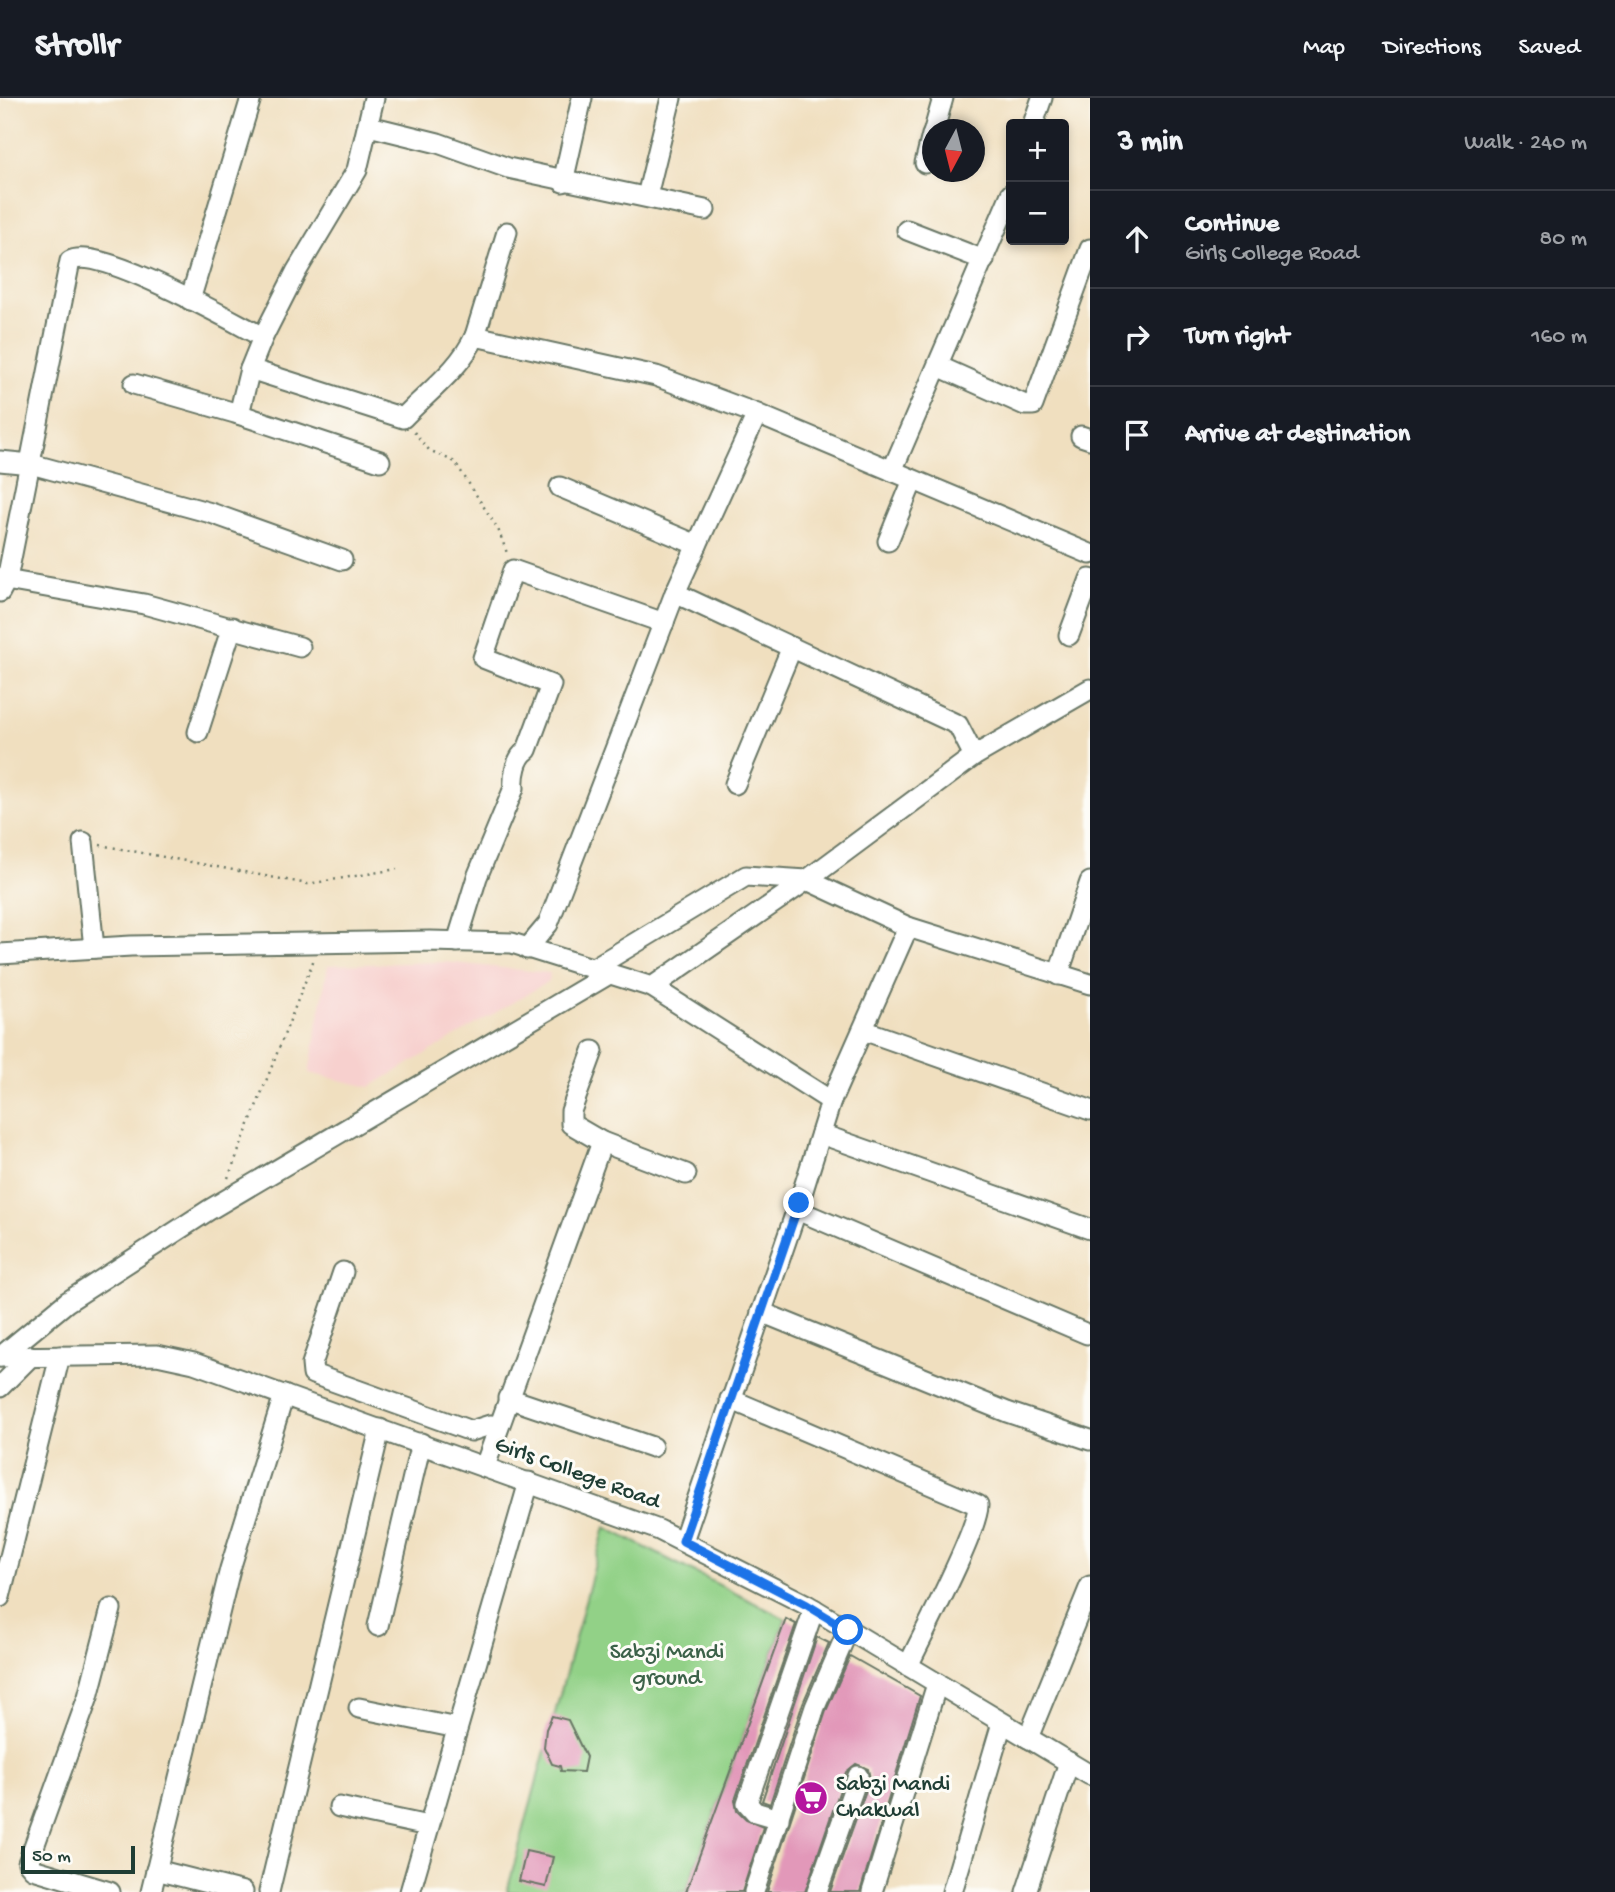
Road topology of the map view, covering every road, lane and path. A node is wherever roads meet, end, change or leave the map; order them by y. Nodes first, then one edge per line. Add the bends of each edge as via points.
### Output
1 (251, 98) edge
2 (374, 98) edge
3 (582, 98) edge
4 (671, 98) edge
5 (943, 98) edge
6 (1042, 98) edge
7 (937, 119) edge
8 (1035, 119) edge
9 (369, 126) junction
10 (563, 181) junction
11 (647, 196) junction
12 (1006, 206) edge
13 (705, 210) dead end
14 (907, 230) dead end
15 (507, 232) dead end
16 (1090, 249) edge
17 (984, 260) junction
18 (190, 300) junction
19 (475, 336) junction
20 (262, 337) junction
21 (938, 366) junction
22 (250, 369) junction
23 (134, 384) dead end
24 (239, 414) junction
25 (757, 414) junction
26 (403, 418) junction
27 (0, 461) edge
28 (380, 461) dead end
29 (31, 464) junction
30 (892, 471) junction
31 (913, 480) junction
32 (560, 487) dead end
33 (888, 541) dead end
34 (697, 545) junction
35 (1090, 554) edge
36 (342, 560) dead end
37 (513, 570) junction
38 (1090, 579) edge
39 (2, 584) edge
40 (675, 593) junction
41 (664, 623) junction
42 (232, 627) junction
43 (1069, 635) dead end
44 (300, 647) dead end
45 (792, 647) junction
46 (1090, 689) edge
47 (198, 732) dead end
48 (974, 756) junction
49 (735, 784) dead end
50 (83, 842) joint
51 (397, 869) dead end
52 (807, 880) junction
53 (1090, 882) edge
54 (908, 926) junction
55 (457, 942) junction
56 (321, 943) junction
57 (94, 947) junction
58 (527, 949) junction
59 (0, 954) edge
60 (600, 971) junction
61 (1058, 975) junction
62 (1090, 984) edge
63 (652, 987) junction
64 (863, 1030) junction
65 (593, 1051) dead end
66 (831, 1101) junction
67 (1090, 1110) edge
68 (821, 1134) junction
69 (602, 1142) junction
70 (686, 1174) dead end
71 (228, 1180) dead end
72 (797, 1210) junction
73 (1090, 1229) edge
74 (343, 1272) dead end
75 (761, 1312) junction
76 (1087, 1334) dead end
77 (31, 1356) junction
78 (61, 1356) junction
79 (0, 1357) edge
80 (0, 1387) edge
81 (284, 1395) junction
82 (508, 1398) junction
83 (730, 1399) junction
84 (498, 1426) junction
85 (380, 1429) junction
86 (1090, 1440) edge
87 (421, 1443) junction
88 (652, 1447) dead end
89 (485, 1466) junction
90 (529, 1482) junction
91 (683, 1541) junction
92 (1090, 1586) edge
93 (0, 1597) edge
94 (111, 1609) dead end
95 (814, 1609) junction
96 (378, 1626) dead end
97 (848, 1630) junction
98 (908, 1666) junction
99 (937, 1684) junction
100 (359, 1708) dead end
101 (1002, 1723) junction
102 (457, 1728) junction
103 (1028, 1738) junction
104 (1069, 1762) junction
105 (1090, 1775) edge
106 (858, 1776) dead end
107 (339, 1807) dead end
108 (779, 1819) junction
109 (428, 1826) junction
110 (156, 1870) junction
111 (110, 1892) edge
112 (151, 1892) edge
113 (243, 1892) edge
114 (269, 1892) edge
115 (410, 1892) edge
116 (754, 1892) edge
117 (817, 1892) edge
118 (872, 1892) edge
119 (952, 1892) edge
120 (1026, 1892) edge

1 - 18 street
2 - 9 street
3 - 10 street
4 - 11 street
5 - 7 street
6 - 8 street
9 - 10 street
9 - 20 street via 357,170
10 - 11 street
11 - 13 street
12 - 17 street
14 - 17 street
15 - 19 street
16 - 21 street via 1033,405
17 - 21 street
18 - 20 street
18 - 29 street via 84,256 70,261
19 - 25 street via 656,376
19 - 26 street via 466,358
20 - 22 street
21 - 30 street
22 - 24 street
22 - 26 street
23 - 24 street
24 - 28 street
25 - 30 street
25 - 34 street
26 - 37 path via 429,450 455,462 498,529
27 - 29 street
29 - 36 street via 211,513
29 - 39 street
30 - 31 street
31 - 33 street
31 - 35 street
32 - 34 street
34 - 40 street
37 - 41 street
37 - 55 street via 483,658 551,685 521,753 514,788 477,877
38 - 43 street
39 - 42 street via 144,604
40 - 41 street
40 - 45 street
41 - 58 street via 548,924
42 - 44 street
42 - 47 street
45 - 48 street via 958,725
45 - 49 street
46 - 48 street
48 - 52 street
50 - 51 path via 308,884
50 - 57 street
52 - 54 street
52 - 60 street via 747,876
52 - 63 street
53 - 61 street
54 - 61 street
54 - 64 street
55 - 56 street
55 - 58 street via 512,943
56 - 57 street
56 - 71 path
57 - 59 street
58 - 60 street
60 - 63 street
60 - 79 street via 209,1210 67,1303
61 - 62 street
63 - 66 street
64 - 66 street
64 - 67 street
65 - 69 street via 571,1111 571,1124
66 - 68 street
68 - 72 street
68 - 73 street
69 - 70 street
69 - 82 street
72 - 75 street
72 - 76 street
74 - 84 street via 312,1364 313,1374 471,1431
75 - 83 street
75 - 86 street via 1007,1412
77 - 78 street, Girls College Road
77 - 79 street, Girls College Road
77 - 80 street
78 - 81 street, Girls College Road via 157,1355
78 - 93 street
81 - 85 street, Girls College Road
81 - 110 street via 230,1569
82 - 84 street
82 - 88 street
83 - 91 street
83 - 98 street via 978,1505 962,1551
84 - 89 street
85 - 87 street, Girls College Road
85 - 114 street
87 - 89 street, Girls College Road
87 - 96 street
89 - 90 street, Girls College Road
90 - 91 street, Girls College Road
90 - 102 street
91 - 95 street, Girls College Road
92 - 103 street
94 - 111 street via 88,1697 28,1863 33,1870
95 - 97 street, Girls College Road
95 - 108 street via 747,1803 755,1812
97 - 98 street, Girls College Road
97 - 108 street via 815,1707
98 - 99 street, Girls College Road
99 - 101 street, Girls College Road
99 - 118 street
100 - 102 street
101 - 103 street, Girls College Road
101 - 119 street
102 - 109 street
103 - 104 street, Girls College Road
104 - 105 street, Girls College Road
104 - 120 street
106 - 117 street
107 - 109 street
108 - 116 street
109 - 115 street
110 - 112 street
110 - 113 street

